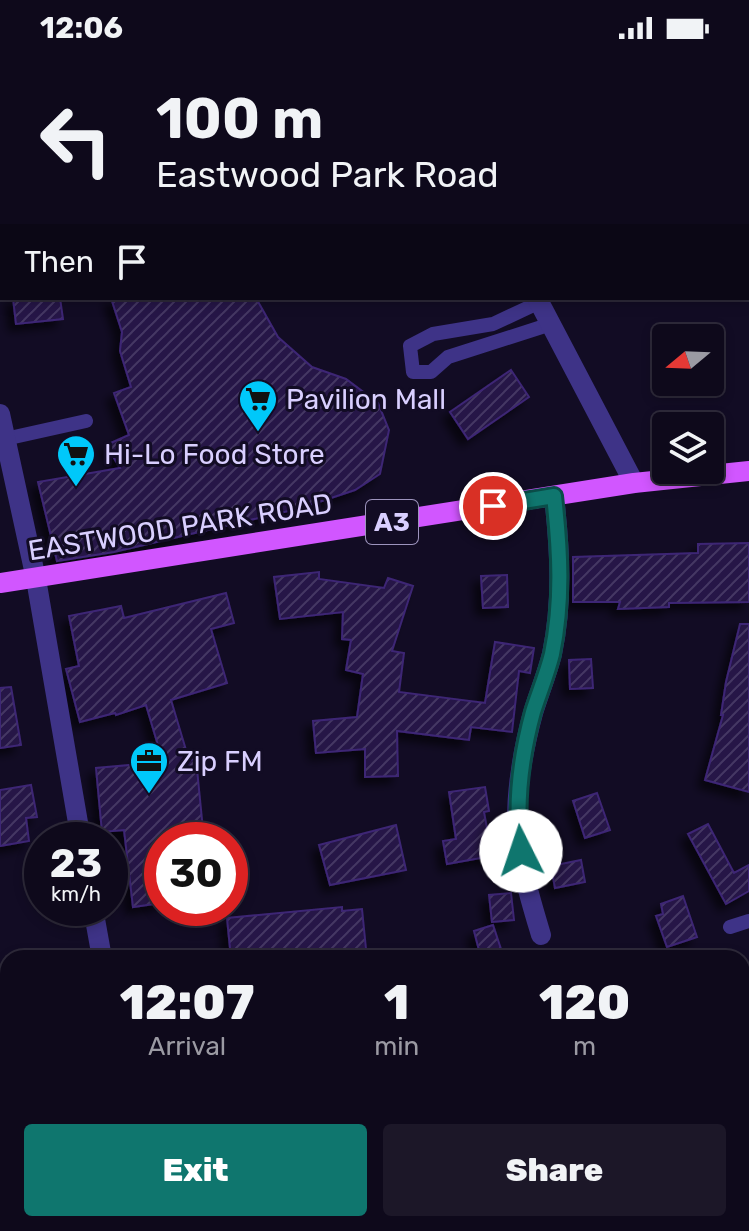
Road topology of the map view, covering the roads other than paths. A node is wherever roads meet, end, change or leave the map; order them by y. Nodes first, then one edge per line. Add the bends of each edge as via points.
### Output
1 (539, 300) edge
2 (551, 324) junction
3 (0, 414) edge
4 (86, 421) dead end
5 (5, 439) junction
6 (749, 471) edge
7 (634, 483) junction
8 (554, 496) junction
9 (36, 579) junction
10 (0, 583) edge
11 (78, 822) edge
12 (749, 921) edge
13 (96, 926) edge
14 (730, 927) dead end
15 (541, 935) dead end
16 (101, 950) edge

1 - 2 street
1 - 2 lane via 493,324 433,334 410,346 413,372 431,372 448,357
2 - 7 street
3 - 5 street
4 - 5 lane
5 - 9 street
6 - 7 main road, EASTWOOD PARK ROAD / A3
7 - 8 main road, EASTWOOD PARK ROAD / A3
8 - 9 main road, EASTWOOD PARK ROAD / A3
8 - 15 street via 560,603 551,657 532,715 517,821 525,881
9 - 10 main road, EASTWOOD PARK ROAD / A3
9 - 11 street
12 - 14 lane
13 - 16 street

